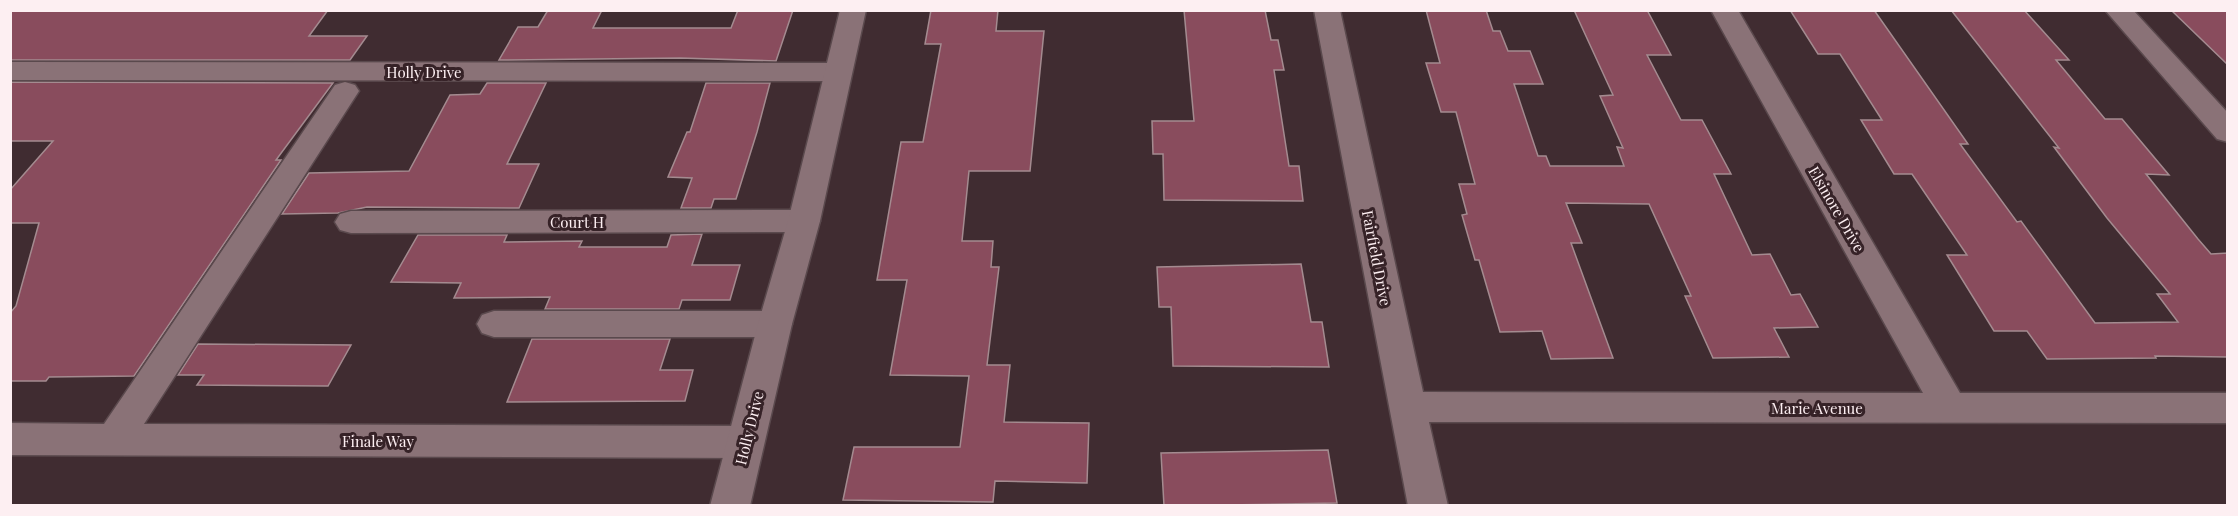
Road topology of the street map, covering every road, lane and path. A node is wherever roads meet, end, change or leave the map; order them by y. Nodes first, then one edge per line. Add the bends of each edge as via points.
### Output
1 (853, 10) edge
2 (1327, 10) edge
3 (1724, 10) edge
4 (2118, 10) edge
5 (10, 71) edge
6 (838, 72) junction
7 (345, 91) dead end
8 (2228, 132) edge
9 (804, 221) junction
10 (351, 222) dead end
11 (494, 324) dead end
12 (775, 324) junction
13 (1407, 407) junction
14 (1950, 408) junction
15 (2228, 408) edge
16 (10, 439) edge
17 (114, 439) junction
18 (745, 442) junction
19 (730, 506) edge
20 (1428, 506) edge

1 - 6 street, Holly Drive
2 - 13 street, Fairfield Drive
3 - 14 street, Elsinore Drive
4 - 8 street
5 - 6 street, Holly Drive
6 - 9 street, Holly Drive
7 - 17 street
9 - 10 street, Court H
9 - 12 street, Holly Drive
11 - 12 street
12 - 18 street, Holly Drive
13 - 14 street, Marie Avenue
13 - 20 street, Fairfield Drive
14 - 15 street, Marie Avenue
16 - 17 street, Finale Way
17 - 18 street, Finale Way
18 - 19 street, Holly Drive

